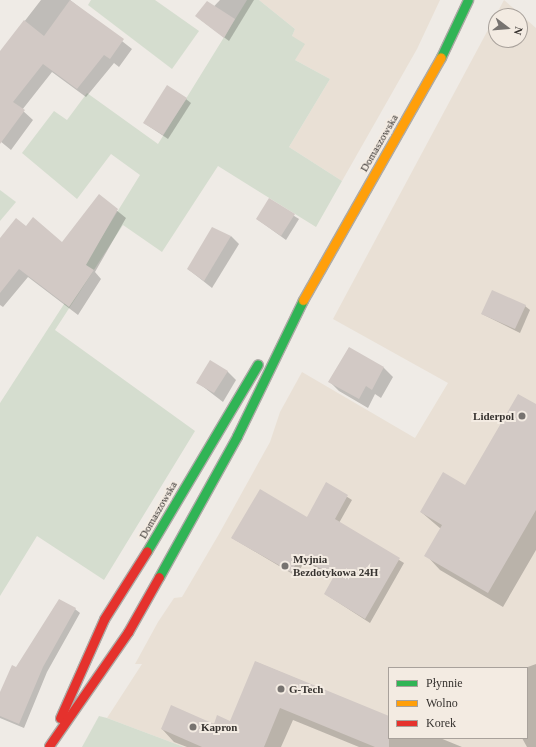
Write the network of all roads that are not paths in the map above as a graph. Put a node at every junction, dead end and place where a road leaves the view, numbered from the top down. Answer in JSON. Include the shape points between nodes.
{"nodes":[{"id":1,"x":468,"y":0,"type":"edge"},
{"id":2,"x":306,"y":295,"type":"junction"},
{"id":3,"x":271,"y":343,"type":"dead end"},
{"id":4,"x":263,"y":356,"type":"dead end"},
{"id":5,"x":49,"y":747,"type":"edge"}],
"edges":[{"from":1,"to":2,"type":"street","name":"Domaszowska","via":[[439,62]]},
{"from":2,"to":3,"type":"street","name":"Domaszowska"},
{"from":2,"to":5,"type":"street","name":"Domaszowska","via":[[237,436],[128,632]]},
{"from":4,"to":5,"type":"street","name":"Domaszowska","via":[[128,584],[104,619],[72,686]]}]}
